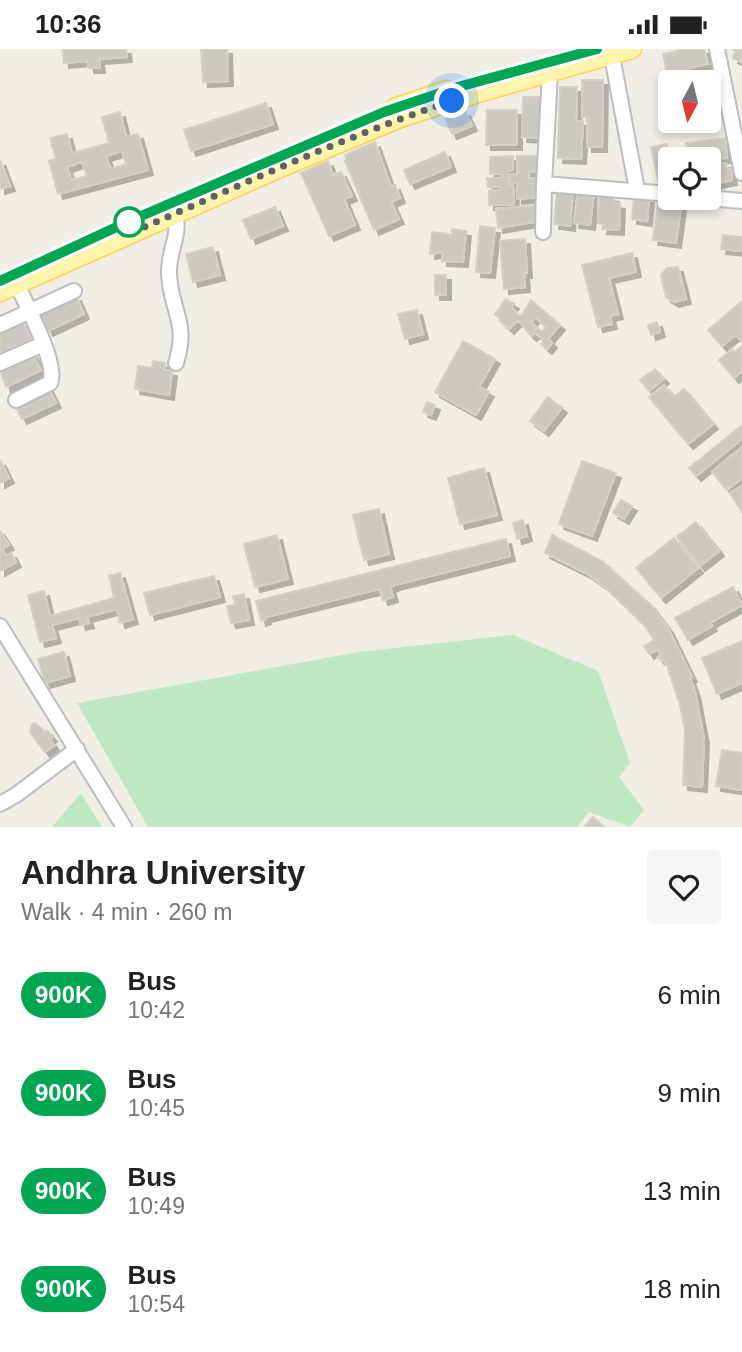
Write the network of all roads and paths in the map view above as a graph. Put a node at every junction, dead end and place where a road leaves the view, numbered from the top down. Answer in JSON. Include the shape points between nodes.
{"nodes":[{"id":1,"x":632,"y":49,"type":"edge"},
{"id":2,"x":718,"y":49,"type":"edge"},
{"id":3,"x":604,"y":52,"type":"edge"},
{"id":4,"x":550,"y":73,"type":"junction"},
{"id":5,"x":736,"y":99,"type":"edge"},
{"id":6,"x":742,"y":173,"type":"edge"},
{"id":7,"x":544,"y":184,"type":"junction"},
{"id":8,"x":636,"y":190,"type":"junction"},
{"id":9,"x":658,"y":193,"type":"edge"},
{"id":10,"x":721,"y":199,"type":"edge"},
{"id":11,"x":742,"y":201,"type":"edge"},
{"id":12,"x":175,"y":214,"type":"junction"},
{"id":13,"x":543,"y":232,"type":"dead end"},
{"id":14,"x":8,"y":282,"type":"edge"},
{"id":15,"x":74,"y":291,"type":"dead end"},
{"id":16,"x":0,"y":292,"type":"edge"},
{"id":17,"x":29,"y":312,"type":"junction"},
{"id":18,"x":0,"y":325,"type":"edge"},
{"id":19,"x":43,"y":344,"type":"junction"},
{"id":20,"x":0,"y":363,"type":"edge"},
{"id":21,"x":176,"y":363,"type":"dead end"},
{"id":22,"x":16,"y":400,"type":"dead end"},
{"id":23,"x":0,"y":626,"type":"edge"},
{"id":24,"x":77,"y":749,"type":"junction"},
{"id":25,"x":0,"y":804,"type":"edge"},
{"id":26,"x":124,"y":827,"type":"edge"}],
"edges":[{"from":1,"to":3,"type":"main road"},
{"from":2,"to":5,"type":"street"},
{"from":3,"to":4,"type":"main road"},
{"from":3,"to":8,"type":"street"},
{"from":3,"to":14,"type":"main road","via":[[458,87],[384,112],[134,219]]},
{"from":4,"to":7,"type":"street"},
{"from":4,"to":12,"type":"main road","via":[[400,118]]},
{"from":5,"to":6,"type":"street"},
{"from":7,"to":8,"type":"street"},
{"from":7,"to":13,"type":"street"},
{"from":8,"to":9,"type":"street"},
{"from":10,"to":11,"type":"street"},
{"from":12,"to":14,"type":"main road"},
{"from":12,"to":21,"type":"street","via":[[169,275],[181,330]]},
{"from":14,"to":16,"type":"main road"},
{"from":14,"to":17,"type":"street"},
{"from":15,"to":17,"type":"street"},
{"from":17,"to":18,"type":"street"},
{"from":17,"to":19,"type":"street"},
{"from":19,"to":20,"type":"street"},
{"from":19,"to":22,"type":"street","via":[[53,379]]},
{"from":23,"to":24,"type":"street"},
{"from":24,"to":25,"type":"street"},
{"from":24,"to":26,"type":"street"}]}
